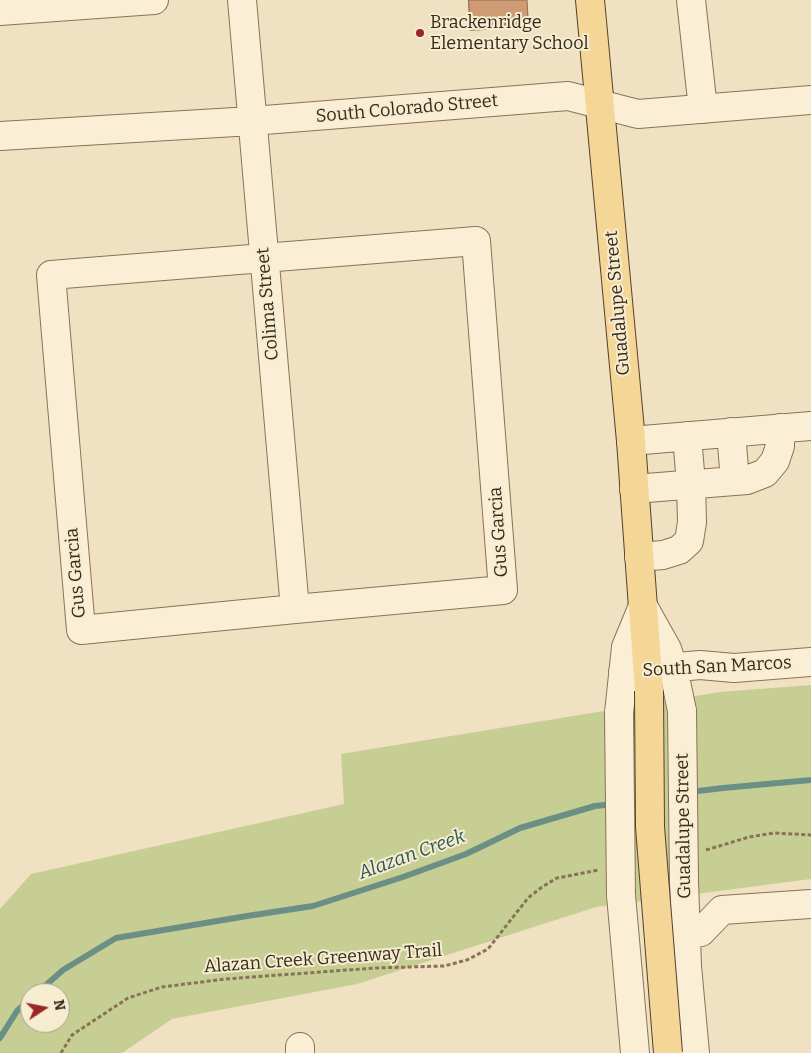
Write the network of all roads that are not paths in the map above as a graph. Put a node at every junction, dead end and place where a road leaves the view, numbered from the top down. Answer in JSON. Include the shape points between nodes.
{"nodes":[{"id":1,"x":154,"y":0,"type":"edge"},
{"id":2,"x":242,"y":0,"type":"edge"},
{"id":3,"x":590,"y":0,"type":"edge"},
{"id":4,"x":691,"y":0,"type":"edge"},
{"id":5,"x":0,"y":11,"type":"edge"},
{"id":6,"x":811,"y":100,"type":"edge"},
{"id":7,"x":600,"y":104,"type":"junction"},
{"id":8,"x":703,"y":108,"type":"junction"},
{"id":9,"x":252,"y":121,"type":"junction"},
{"id":10,"x":0,"y":136,"type":"edge"},
{"id":11,"x":265,"y":258,"type":"junction"},
{"id":12,"x":811,"y":426,"type":"edge"},
{"id":13,"x":780,"y":428,"type":"junction"},
{"id":14,"x":631,"y":441,"type":"junction"},
{"id":15,"x":710,"y":446,"type":"junction"},
{"id":16,"x":714,"y":483,"type":"junction"},
{"id":17,"x":646,"y":488,"type":"junction"},
{"id":18,"x":640,"y":557,"type":"junction"},
{"id":19,"x":295,"y":609,"type":"junction"},
{"id":20,"x":811,"y":662,"type":"edge"},
{"id":21,"x":648,"y":675,"type":"junction"},
{"id":22,"x":811,"y":904,"type":"edge"},
{"id":23,"x":686,"y":934,"type":"junction"},
{"id":24,"x":635,"y":1053,"type":"edge"},
{"id":25,"x":668,"y":1053,"type":"edge"},
{"id":26,"x":695,"y":1053,"type":"edge"}],
"edges":[{"from":1,"to":5,"type":"street"},
{"from":2,"to":9,"type":"street","name":"Colima Street"},
{"from":3,"to":7,"type":"main road","name":"Guadalupe Street"},
{"from":4,"to":8,"type":"street"},
{"from":6,"to":8,"type":"street","name":"South Colorado Street"},
{"from":7,"to":8,"type":"street","name":"South Colorado Street","via":[[638,114]]},
{"from":7,"to":9,"type":"street","name":"South Colorado Street","via":[[568,96]]},
{"from":7,"to":14,"type":"main road","name":"Guadalupe Street"},
{"from":9,"to":10,"type":"street","name":"South Colorado Street"},
{"from":9,"to":11,"type":"street","name":"Colima Street"},
{"from":11,"to":19,"type":"street","name":"Colima Street"},
{"from":11,"to":19,"type":"street","name":"Gus Garcia","via":[[476,241],[503,590]]},
{"from":11,"to":19,"type":"street","name":"Gus Garcia","via":[[51,276],[81,630]]},
{"from":12,"to":13,"type":"street"},
{"from":13,"to":15,"type":"street"},
{"from":13,"to":16,"type":"street","via":[[780,446],[775,462],[765,473],[747,480]]},
{"from":14,"to":15,"type":"street"},
{"from":14,"to":17,"type":"main road","name":"Guadalupe Street"},
{"from":15,"to":16,"type":"street"},
{"from":15,"to":16,"type":"street"},
{"from":15,"to":17,"type":"street","via":[[677,457]]},
{"from":16,"to":17,"type":"street"},
{"from":16,"to":18,"type":"street","via":[[692,522],[689,541],[679,550]]},
{"from":17,"to":18,"type":"main road","name":"Guadalupe Street"},
{"from":18,"to":21,"type":"main road","name":"Guadalupe Street"},
{"from":20,"to":21,"type":"street","name":"South San Marcos","via":[[734,668],[700,665]]},
{"from":21,"to":23,"type":"street","name":"Guadalupe Street","bridge":true,"via":[[682,711]]},
{"from":21,"to":24,"type":"street","name":"Guadalupe Street","bridge":true,"via":[[619,713],[621,895]]},
{"from":21,"to":25,"type":"main road","name":"Guadalupe Street","bridge":true,"via":[[650,828]]},
{"from":22,"to":23,"type":"street","via":[[722,910],[701,932]]},
{"from":23,"to":26,"type":"street","name":"Guadalupe Street"}]}
